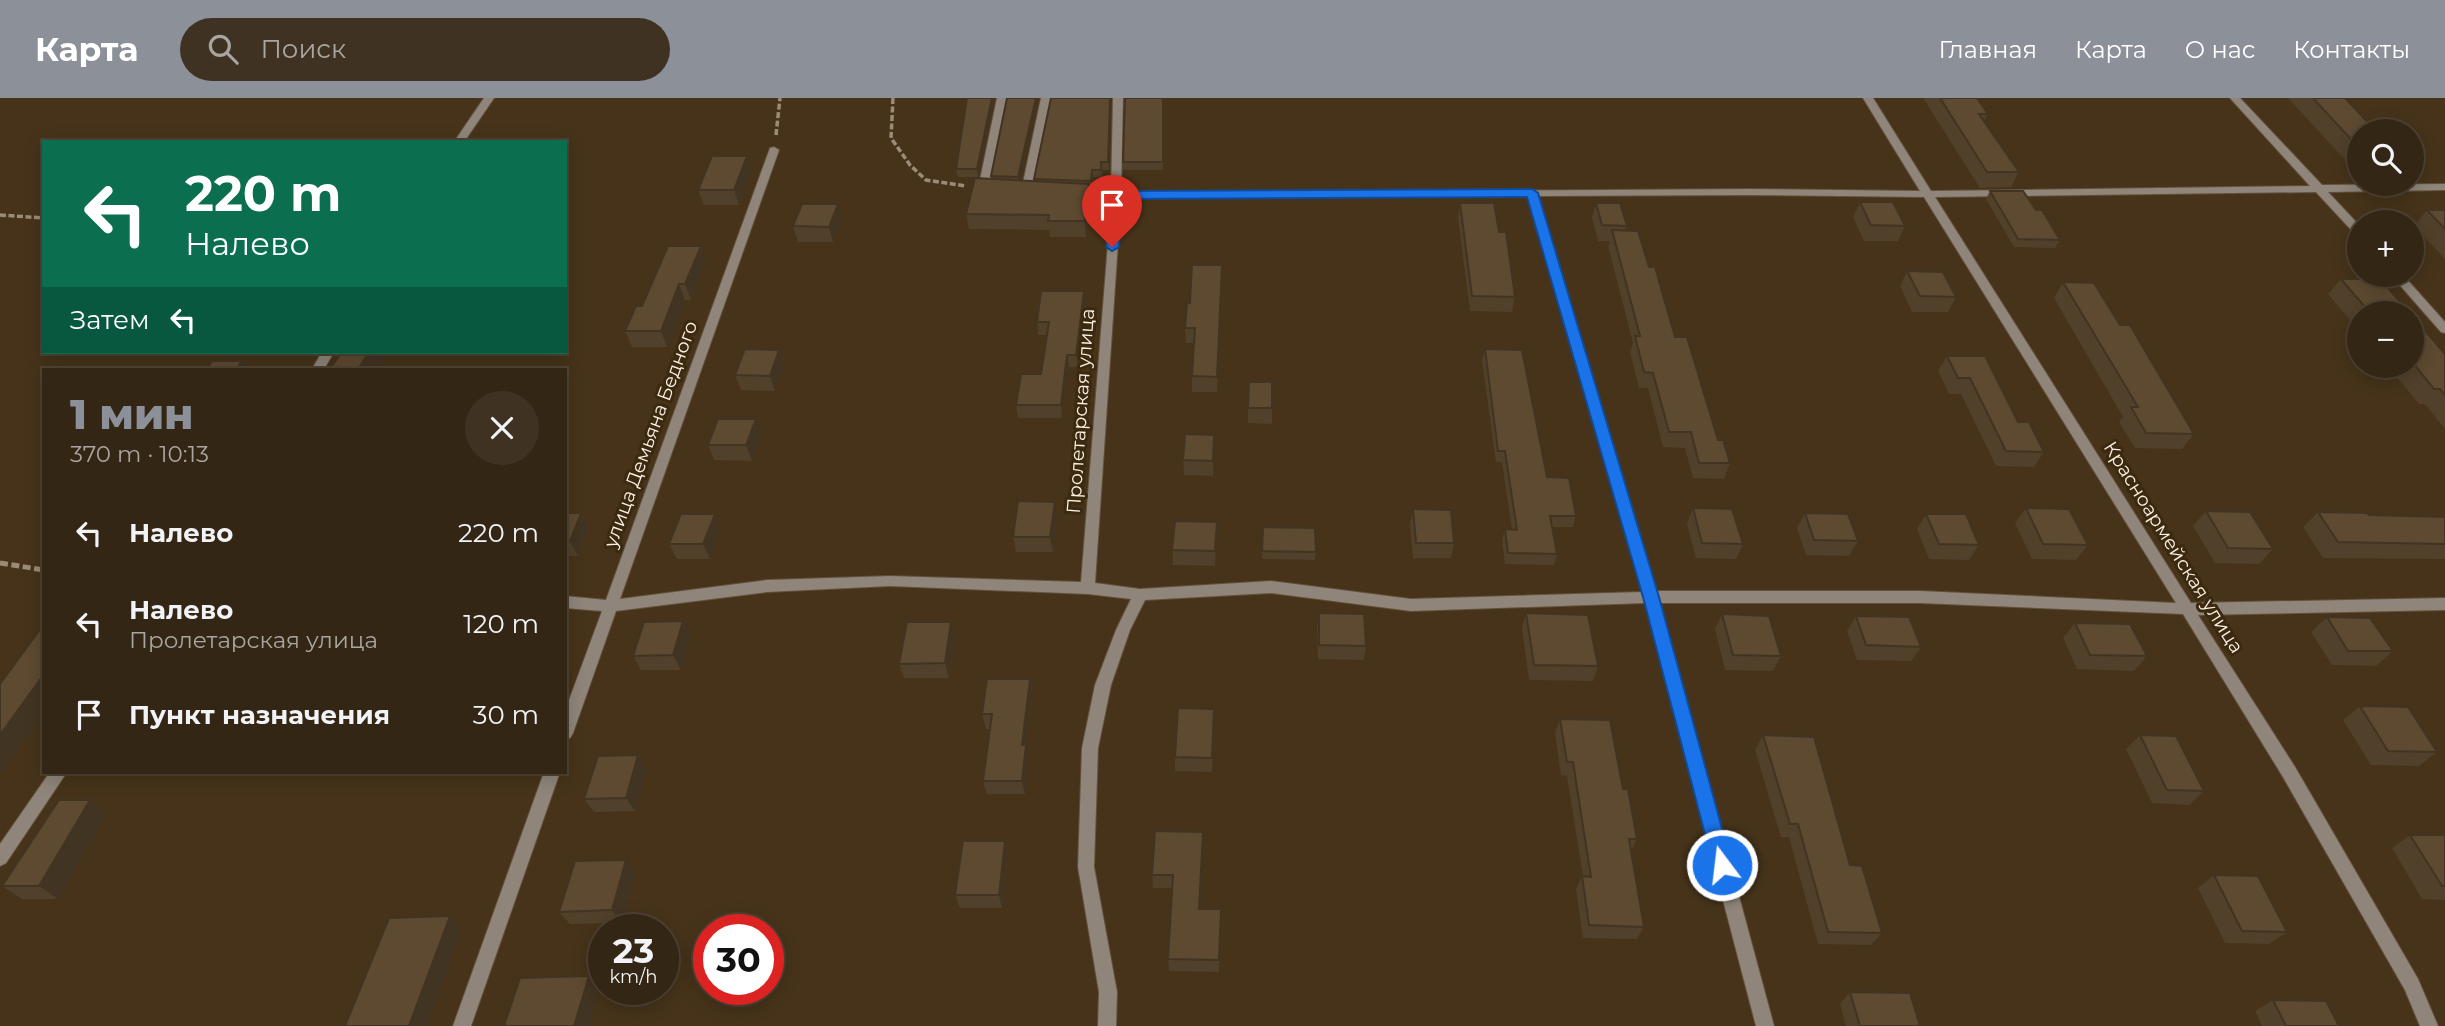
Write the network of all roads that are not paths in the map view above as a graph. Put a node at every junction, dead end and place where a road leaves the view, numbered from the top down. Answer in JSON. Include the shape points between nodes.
{"nodes":[{"id":1,"x":489,"y":98,"type":"edge"},
{"id":2,"x":1002,"y":98,"type":"edge"},
{"id":3,"x":1046,"y":98,"type":"edge"},
{"id":4,"x":1118,"y":98,"type":"edge"},
{"id":5,"x":1868,"y":98,"type":"edge"},
{"id":6,"x":2235,"y":98,"type":"edge"},
{"id":7,"x":460,"y":140,"type":"edge"},
{"id":8,"x":774,"y":150,"type":"road end"},
{"id":9,"x":2319,"y":187,"type":"junction"},
{"id":10,"x":2445,"y":187,"type":"edge"},
{"id":11,"x":1015,"y":191,"type":"junction"},
{"id":12,"x":1039,"y":192,"type":"edge"},
{"id":13,"x":1065,"y":193,"type":"edge"},
{"id":14,"x":1532,"y":193,"type":"junction"},
{"id":15,"x":1927,"y":194,"type":"junction"},
{"id":16,"x":1116,"y":195,"type":"junction"},
{"id":17,"x":2347,"y":218,"type":"edge"},
{"id":18,"x":2408,"y":287,"type":"edge"},
{"id":19,"x":2445,"y":329,"type":"edge"},
{"id":20,"x":1088,"y":588,"type":"junction"},
{"id":21,"x":1140,"y":595,"type":"junction"},
{"id":22,"x":1651,"y":597,"type":"junction"},
{"id":23,"x":567,"y":602,"type":"edge"},
{"id":24,"x":2445,"y":604,"type":"edge"},
{"id":25,"x":610,"y":606,"type":"junction"},
{"id":26,"x":2189,"y":609,"type":"junction"},
{"id":27,"x":567,"y":727,"type":"edge"},
{"id":28,"x":58,"y":774,"type":"edge"},
{"id":29,"x":551,"y":774,"type":"edge"},
{"id":30,"x":0,"y":858,"type":"edge"},
{"id":31,"x":462,"y":1026,"type":"edge"},
{"id":32,"x":1107,"y":1026,"type":"edge"},
{"id":33,"x":1765,"y":1026,"type":"edge"},
{"id":34,"x":2429,"y":1026,"type":"edge"}],
"edges":[{"from":1,"to":7,"type":"street"},
{"from":2,"to":11,"type":"street","via":[[983,189]]},
{"from":3,"to":11,"type":"street"},
{"from":4,"to":16,"type":"street","name":"Пролетарская улица"},
{"from":5,"to":15,"type":"street","name":"Красноармейская улица"},
{"from":6,"to":9,"type":"street"},
{"from":8,"to":25,"type":"street","name":"улица Демьяна Бедного"},
{"from":9,"to":10,"type":"street"},
{"from":9,"to":15,"type":"street"},
{"from":9,"to":17,"type":"street"},
{"from":11,"to":12,"type":"street"},
{"from":13,"to":16,"type":"street"},
{"from":14,"to":15,"type":"street"},
{"from":14,"to":16,"type":"street"},
{"from":14,"to":22,"type":"street"},
{"from":15,"to":26,"type":"street","name":"Красноармейская улица"},
{"from":16,"to":20,"type":"street","name":"Пролетарская улица"},
{"from":18,"to":19,"type":"street"},
{"from":20,"to":21,"type":"street"},
{"from":20,"to":25,"type":"street","via":[[828,582]]},
{"from":21,"to":22,"type":"street","via":[[1271,587],[1411,605]]},
{"from":21,"to":32,"type":"street","via":[[1103,685],[1090,748],[1086,866],[1108,992]]},
{"from":22,"to":26,"type":"street","via":[[1920,597]]},
{"from":22,"to":33,"type":"street"},
{"from":23,"to":25,"type":"street"},
{"from":24,"to":26,"type":"street"},
{"from":25,"to":27,"type":"street","name":"улица Демьяна Бедного"},
{"from":26,"to":34,"type":"street","name":"Красноармейская улица","via":[[2412,985]]},
{"from":28,"to":30,"type":"street"},
{"from":29,"to":31,"type":"street"}]}
